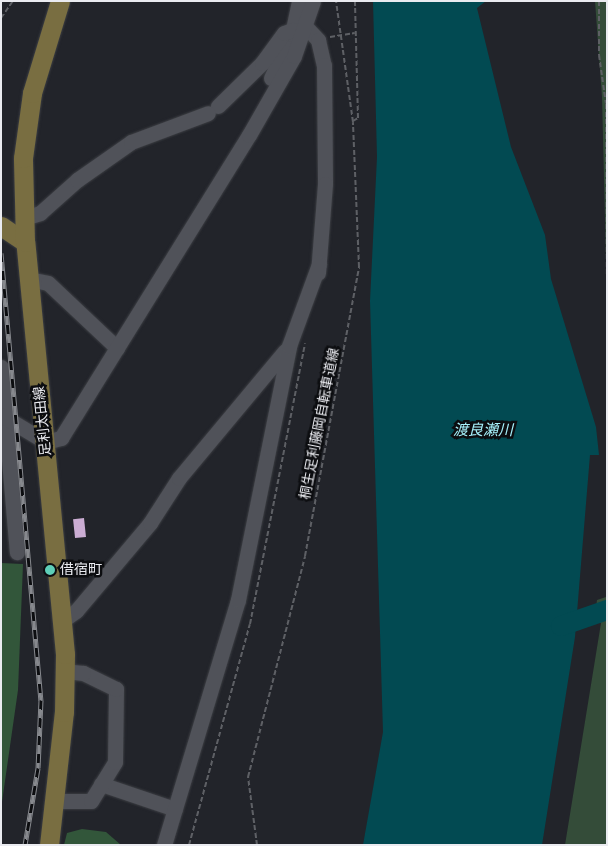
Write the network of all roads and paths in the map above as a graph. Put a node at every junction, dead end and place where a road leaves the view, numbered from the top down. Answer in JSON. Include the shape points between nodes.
{"nodes":[{"id":1,"x":13,"y":1,"type":"edge"},
{"id":2,"x":60,"y":1,"type":"edge"},
{"id":3,"x":299,"y":1,"type":"edge"},
{"id":4,"x":313,"y":1,"type":"edge"},
{"id":5,"x":336,"y":1,"type":"edge"},
{"id":6,"x":355,"y":1,"type":"edge"},
{"id":7,"x":599,"y":1,"type":"edge"},
{"id":8,"x":1,"y":18,"type":"edge"},
{"id":9,"x":299,"y":28,"type":"junction"},
{"id":10,"x":356,"y":33,"type":"junction"},
{"id":11,"x":341,"y":36,"type":"junction"},
{"id":12,"x":318,"y":40,"type":"junction"},
{"id":13,"x":353,"y":122,"type":"junction"},
{"id":14,"x":24,"y":218,"type":"junction"},
{"id":15,"x":1,"y":226,"type":"edge"},
{"id":16,"x":25,"y":242,"type":"junction"},
{"id":17,"x":319,"y":264,"type":"junction"},
{"id":18,"x":607,"y":277,"type":"edge"},
{"id":19,"x":29,"y":279,"type":"junction"},
{"id":20,"x":316,"y":286,"type":"dead end"},
{"id":21,"x":289,"y":346,"type":"junction"},
{"id":22,"x":117,"y":348,"type":"junction"},
{"id":23,"x":1,"y":367,"type":"edge"},
{"id":24,"x":4,"y":416,"type":"edge"},
{"id":25,"x":46,"y":442,"type":"junction"},
{"id":26,"x":8,"y":520,"type":"edge"},
{"id":27,"x":17,"y":552,"type":"dead end"},
{"id":28,"x":63,"y":620,"type":"junction"},
{"id":29,"x":65,"y":671,"type":"junction"},
{"id":30,"x":101,"y":784,"type":"junction"},
{"id":31,"x":55,"y":801,"type":"junction"},
{"id":32,"x":175,"y":809,"type":"junction"},
{"id":33,"x":49,"y":845,"type":"edge"},
{"id":34,"x":164,"y":845,"type":"edge"},
{"id":35,"x":257,"y":845,"type":"edge"}],
"edges":[{"from":1,"to":8,"type":"path"},
{"from":2,"to":14,"type":"main road","name":"足利太田線","via":[[28,114]]},
{"from":3,"to":9,"type":"street"},
{"from":4,"to":9,"type":"street"},
{"from":5,"to":11,"type":"path","name":"桐生足利藤岡自転車道線"},
{"from":6,"to":10,"type":"path"},
{"from":7,"to":18,"type":"path","via":[[599,56],[606,104]]},
{"from":9,"to":12,"type":"street"},
{"from":9,"to":14,"type":"street","via":[[284,32],[262,64],[213,110],[131,142],[77,180],[40,213]]},
{"from":9,"to":22,"type":"street","via":[[249,136]]},
{"from":10,"to":11,"type":"path"},
{"from":10,"to":13,"type":"path","via":[[358,118]]},
{"from":11,"to":12,"type":"path"},
{"from":11,"to":13,"type":"path","name":"桐生足利藤岡自転車道線"},
{"from":12,"to":17,"type":"street","via":[[324,65],[326,125]]},
{"from":13,"to":35,"type":"path","name":"桐生足利藤岡自転車道線","via":[[359,267],[305,556],[248,777]]},
{"from":14,"to":16,"type":"main road","name":"足利太田線"},
{"from":15,"to":16,"type":"main road"},
{"from":16,"to":19,"type":"main road","name":"足利太田線"},
{"from":17,"to":20,"type":"street"},
{"from":17,"to":21,"type":"street"},
{"from":19,"to":22,"type":"street","via":[[48,284]]},
{"from":19,"to":25,"type":"main road","name":"足利太田線"},
{"from":21,"to":28,"type":"street","via":[[179,478],[150,523],[76,611]]},
{"from":21,"to":32,"type":"street","via":[[238,600],[201,733]]},
{"from":22,"to":25,"type":"street","via":[[61,438]]},
{"from":23,"to":24,"type":"street"},
{"from":24,"to":25,"type":"street"},
{"from":24,"to":26,"type":"street"},
{"from":25,"to":28,"type":"main road","name":"足利太田線"},
{"from":26,"to":27,"type":"street"},
{"from":28,"to":29,"type":"main road","name":"足利太田線"},
{"from":29,"to":30,"type":"street","via":[[83,673],[116,689],[115,762]]},
{"from":29,"to":31,"type":"main road","name":"足利太田線"},
{"from":30,"to":31,"type":"street","via":[[87,803]]},
{"from":30,"to":32,"type":"street"},
{"from":31,"to":33,"type":"main road","name":"足利太田線"},
{"from":32,"to":34,"type":"street"}]}
